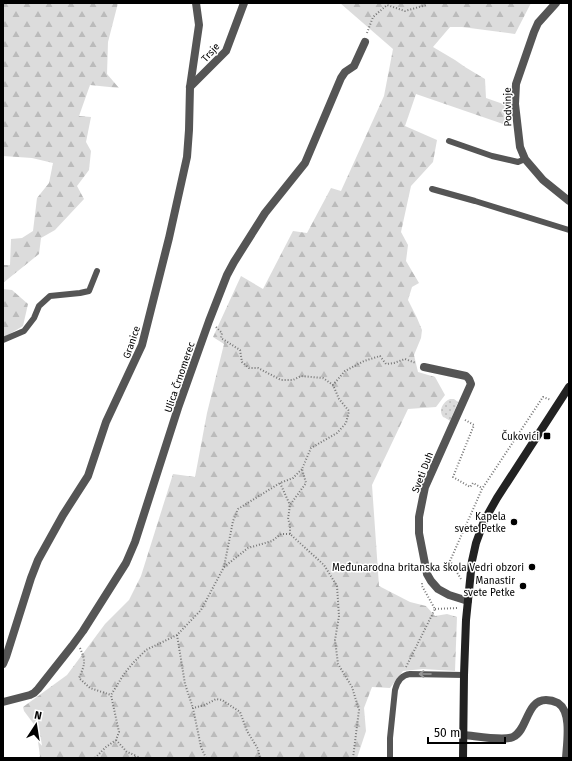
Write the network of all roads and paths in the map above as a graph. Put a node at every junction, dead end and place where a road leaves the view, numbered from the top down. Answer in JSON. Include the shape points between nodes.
{"nodes":[{"id":1,"x":196,"y":3,"type":"edge"},
{"id":2,"x":244,"y":3,"type":"edge"},
{"id":3,"x":427,"y":3,"type":"edge"},
{"id":4,"x":556,"y":3,"type":"edge"},
{"id":5,"x":364,"y":42,"type":"joint"},
{"id":6,"x":190,"y":87,"type":"junction"},
{"id":7,"x":449,"y":141,"type":"dead end"},
{"id":8,"x":525,"y":159,"type":"junction"},
{"id":9,"x":432,"y":189,"type":"dead end"},
{"id":10,"x":569,"y":201,"type":"edge"},
{"id":11,"x":569,"y":230,"type":"edge"},
{"id":12,"x":97,"y":271,"type":"dead end"},
{"id":13,"x":209,"y":320,"type":"junction"},
{"id":14,"x":3,"y":340,"type":"edge"},
{"id":15,"x":424,"y":367,"type":"joint"},
{"id":16,"x":333,"y":385,"type":"junction"},
{"id":17,"x":569,"y":387,"type":"edge"},
{"id":18,"x":552,"y":400,"type":"dead end"},
{"id":19,"x":456,"y":416,"type":"junction"},
{"id":20,"x":302,"y":469,"type":"junction"},
{"id":21,"x":280,"y":483,"type":"junction"},
{"id":22,"x":482,"y":489,"type":"junction"},
{"id":23,"x":290,"y":505,"type":"junction"},
{"id":24,"x":290,"y":534,"type":"junction"},
{"id":25,"x":224,"y":567,"type":"junction"},
{"id":26,"x":424,"y":579,"type":"dead end"},
{"id":27,"x":463,"y":584,"type":"dead end"},
{"id":28,"x":468,"y":601,"type":"junction"},
{"id":29,"x":458,"y":606,"type":"dead end"},
{"id":30,"x":435,"y":609,"type":"junction"},
{"id":31,"x":176,"y":635,"type":"junction"},
{"id":32,"x":80,"y":648,"type":"dead end"},
{"id":33,"x":3,"y":664,"type":"edge"},
{"id":34,"x":464,"y":674,"type":"junction"},
{"id":35,"x":402,"y":677,"type":"junction"},
{"id":36,"x":111,"y":695,"type":"junction"},
{"id":37,"x":3,"y":702,"type":"edge"},
{"id":38,"x":193,"y":708,"type":"junction"},
{"id":39,"x":464,"y":735,"type":"junction"},
{"id":40,"x":116,"y":740,"type":"junction"},
{"id":41,"x":138,"y":757,"type":"edge"},
{"id":42,"x":95,"y":758,"type":"edge"},
{"id":43,"x":132,"y":758,"type":"edge"},
{"id":44,"x":206,"y":758,"type":"edge"},
{"id":45,"x":260,"y":758,"type":"edge"},
{"id":46,"x":353,"y":758,"type":"edge"},
{"id":47,"x":390,"y":758,"type":"edge"},
{"id":48,"x":463,"y":758,"type":"edge"},
{"id":49,"x":566,"y":758,"type":"edge"}],
"edges":[{"from":1,"to":6,"type":"street","name":"Granice","via":[[199,25]]},
{"from":2,"to":6,"type":"street","name":"Trsje","via":[[226,51]]},
{"from":3,"to":5,"type":"path","via":[[405,11],[386,5],[373,18]]},
{"from":4,"to":8,"type":"street","name":"Podvinje","via":[[542,18],[534,32],[516,84],[517,127]]},
{"from":5,"to":13,"type":"street","name":"Ulica Črnomerec","via":[[354,66],[341,78],[305,163],[265,213],[234,262]]},
{"from":6,"to":33,"type":"street","name":"Granice","via":[[187,157],[142,345],[106,422],[88,476],[38,560]]},
{"from":7,"to":8,"type":"lane","via":[[492,156],[518,162]]},
{"from":8,"to":10,"type":"street","name":"Podvinje","via":[[543,180]]},
{"from":9,"to":11,"type":"lane"},
{"from":12,"to":14,"type":"lane","via":[[89,291],[50,296],[39,306],[24,331]]},
{"from":13,"to":16,"type":"path","via":[[222,333],[221,338],[240,350],[242,362],[249,368],[258,368],[281,380],[293,380],[301,376],[323,378]]},
{"from":13,"to":37,"type":"street","name":"Ulica Črnomerec","via":[[126,563],[79,636],[38,689],[30,695]]},
{"from":15,"to":16,"type":"path","via":[[404,359],[386,364],[380,356],[345,371]]},
{"from":15,"to":19,"type":"street","name":"Sveti Duh","via":[[466,376],[469,380],[471,384]]},
{"from":16,"to":20,"type":"path","via":[[339,399],[350,411],[346,423],[337,434],[311,448]]},
{"from":17,"to":28,"type":"main road","via":[[484,521],[473,554]]},
{"from":18,"to":22,"type":"path","via":[[543,397]]},
{"from":19,"to":22,"type":"path","via":[[474,425],[453,477],[470,487],[472,483]]},
{"from":19,"to":28,"type":"street","name":"Sveti Duh","via":[[425,487],[419,517],[419,533],[427,574],[431,581],[438,589],[449,595]]},
{"from":20,"to":21,"type":"path","via":[[293,478]]},
{"from":20,"to":23,"type":"path","via":[[306,483]]},
{"from":21,"to":23,"type":"path"},
{"from":21,"to":25,"type":"path","via":[[238,509],[233,521]]},
{"from":22,"to":27,"type":"path","via":[[450,560]]},
{"from":23,"to":24,"type":"path"},
{"from":24,"to":25,"type":"path","via":[[281,534],[272,541],[248,548]]},
{"from":24,"to":46,"type":"path","via":[[324,565],[337,586],[339,616],[335,640],[338,664],[352,686],[359,710]]},
{"from":25,"to":31,"type":"path","via":[[201,610]]},
{"from":26,"to":30,"type":"path","via":[[422,586]]},
{"from":28,"to":34,"type":"main road"},
{"from":29,"to":30,"type":"path"},
{"from":30,"to":35,"type":"path"},
{"from":31,"to":36,"type":"path","via":[[146,650],[124,674]]},
{"from":31,"to":38,"type":"path","via":[[185,684]]},
{"from":32,"to":36,"type":"path","via":[[84,667],[78,678],[90,688]]},
{"from":34,"to":35,"type":"lane","one_way":true,"via":[[406,674]]},
{"from":34,"to":39,"type":"main road"},
{"from":35,"to":47,"type":"lane","via":[[395,690]]},
{"from":36,"to":40,"type":"path","via":[[119,732]]},
{"from":38,"to":44,"type":"path","via":[[201,747]]},
{"from":38,"to":45,"type":"path","via":[[216,699],[240,712]]},
{"from":39,"to":48,"type":"main road"},
{"from":39,"to":49,"type":"street","via":[[510,738],[521,729],[534,705],[543,700],[554,701],[564,708],[568,720]]},
{"from":40,"to":41,"type":"path","via":[[127,752]]},
{"from":40,"to":42,"type":"path"},
{"from":41,"to":43,"type":"path"}]}
